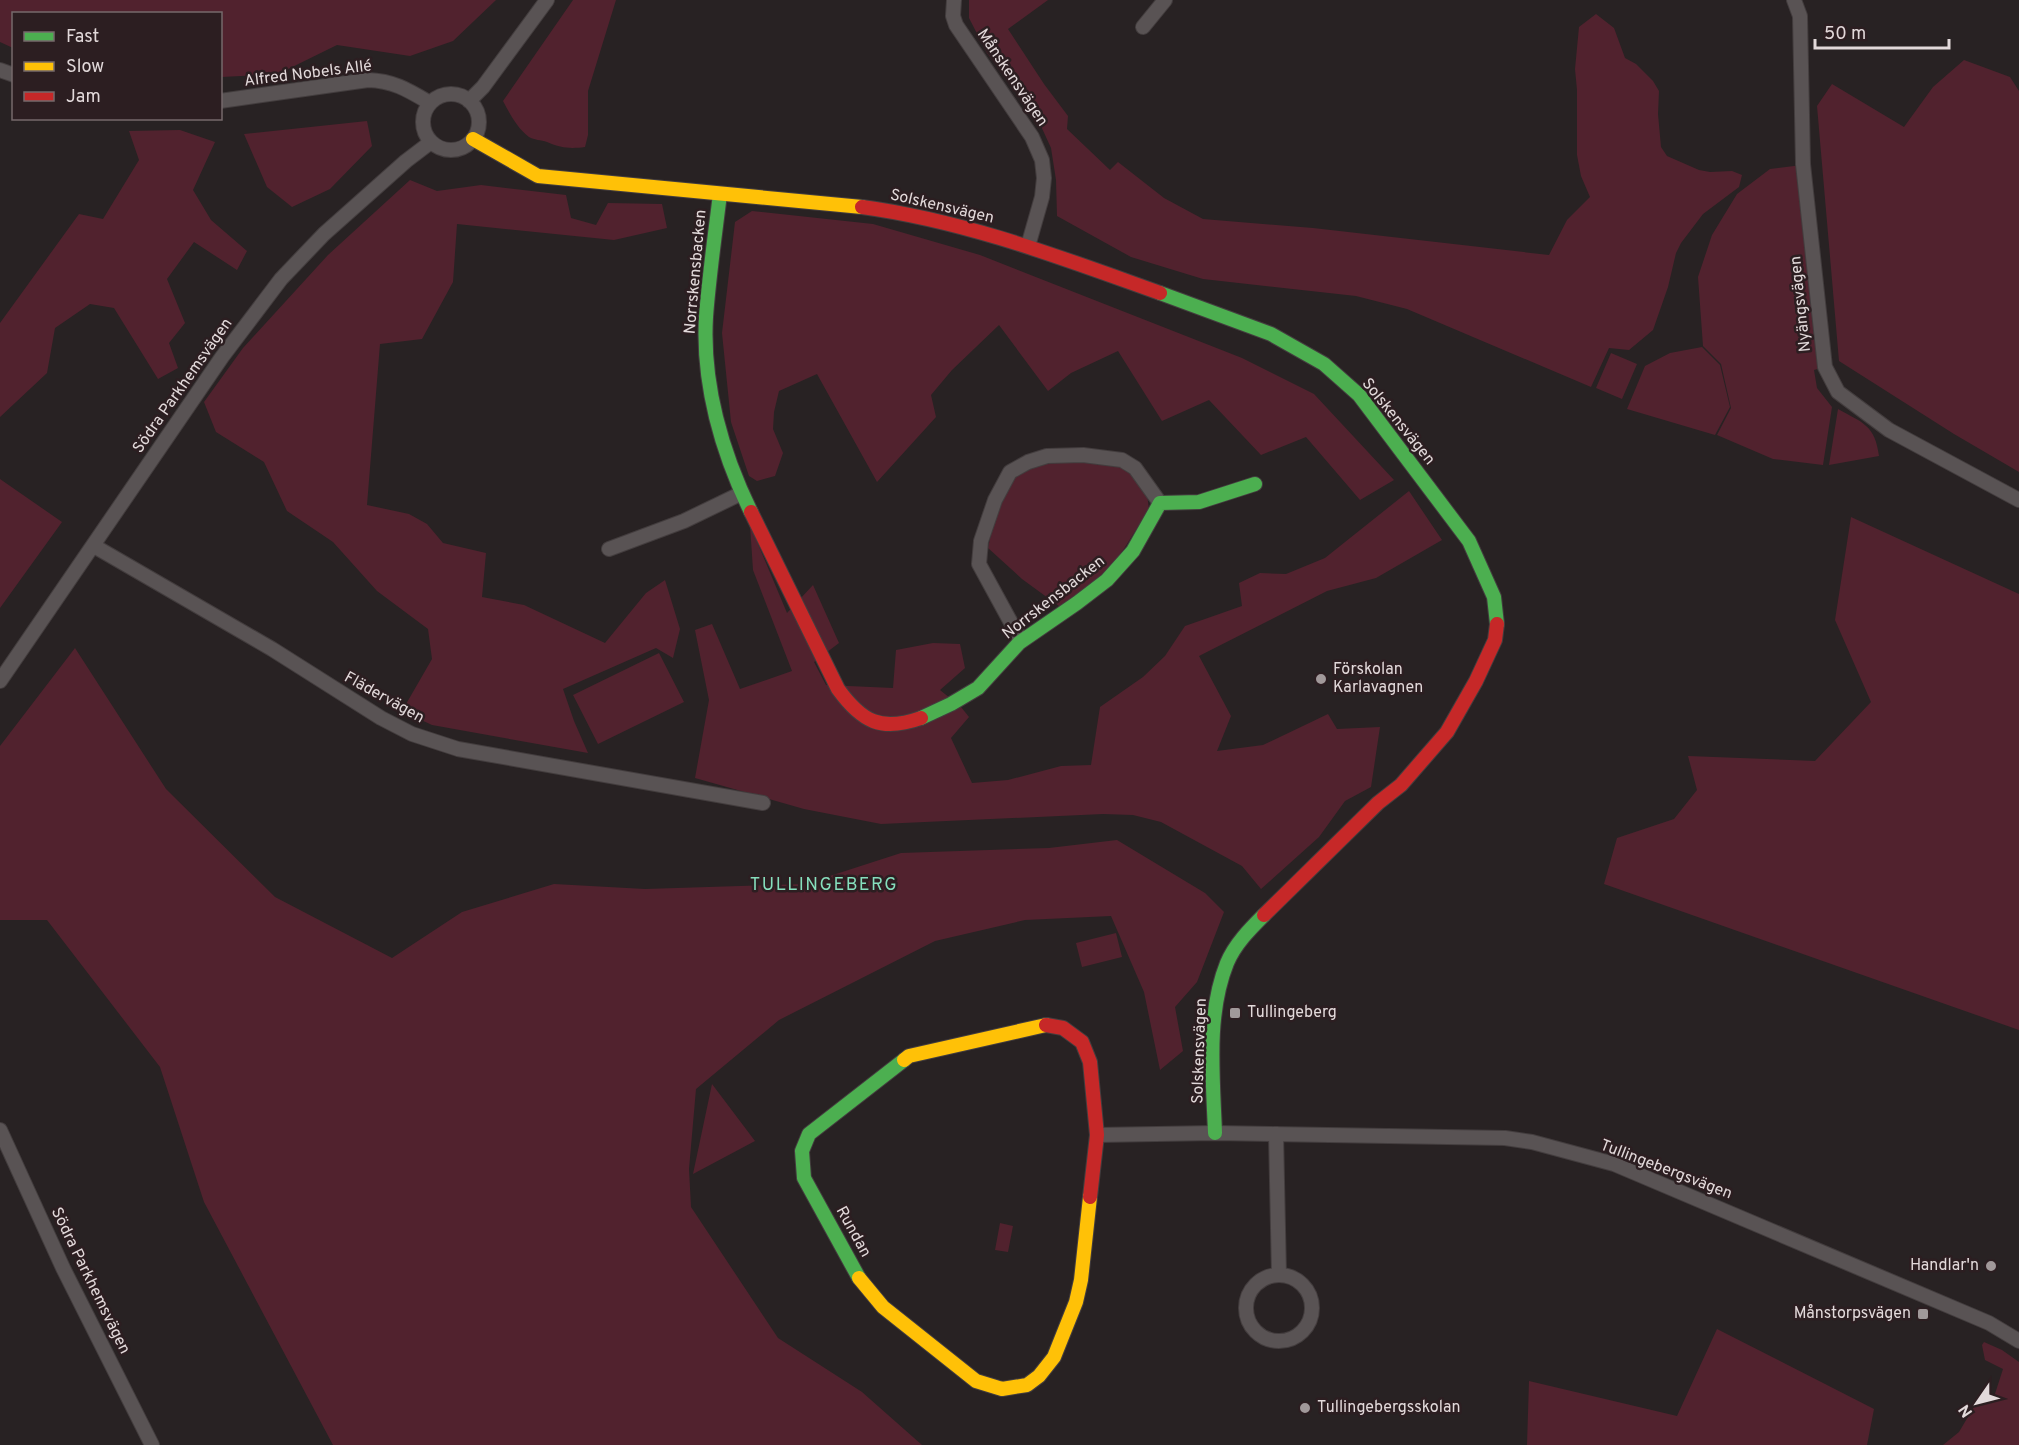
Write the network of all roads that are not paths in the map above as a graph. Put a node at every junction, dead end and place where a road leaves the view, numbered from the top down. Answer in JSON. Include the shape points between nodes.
{"nodes":[{"id":1,"x":547,"y":0,"type":"edge"},
{"id":2,"x":954,"y":0,"type":"edge"},
{"id":3,"x":1165,"y":0,"type":"edge"},
{"id":4,"x":1794,"y":0,"type":"edge"},
{"id":5,"x":1143,"y":27,"type":"dead end"},
{"id":6,"x":222,"y":100,"type":"edge"},
{"id":7,"x":469,"y":101,"type":"junction"},
{"id":8,"x":430,"y":103,"type":"junction"},
{"id":9,"x":473,"y":139,"type":"junction"},
{"id":10,"x":430,"y":142,"type":"junction"},
{"id":11,"x":720,"y":194,"type":"junction"},
{"id":12,"x":1028,"y":246,"type":"junction"},
{"id":13,"x":1256,"y":484,"type":"dead end"},
{"id":14,"x":742,"y":493,"type":"junction"},
{"id":15,"x":2019,"y":500,"type":"edge"},
{"id":16,"x":1160,"y":503,"type":"junction"},
{"id":17,"x":94,"y":546,"type":"junction"},
{"id":18,"x":609,"y":549,"type":"dead end"},
{"id":19,"x":1021,"y":641,"type":"junction"},
{"id":20,"x":0,"y":681,"type":"edge"},
{"id":21,"x":763,"y":803,"type":"dead end"},
{"id":22,"x":0,"y":1130,"type":"edge"},
{"id":23,"x":1215,"y":1133,"type":"junction"},
{"id":24,"x":1276,"y":1134,"type":"junction"},
{"id":25,"x":1097,"y":1135,"type":"junction"},
{"id":26,"x":1279,"y":1275,"type":"junction"},
{"id":27,"x":2019,"y":1341,"type":"edge"},
{"id":28,"x":152,"y":1445,"type":"edge"}],
"edges":[{"from":1,"to":7,"type":"street"},
{"from":2,"to":12,"type":"street","name":"Månskensvägen","via":[[957,25],[1032,137],[1042,160],[1042,197]]},
{"from":3,"to":5,"type":"street"},
{"from":4,"to":15,"type":"street","name":"Nyängsvägen","via":[[1800,16],[1803,164],[1825,367],[1838,392],[1889,430]]},
{"from":6,"to":8,"type":"street","name":"Alfred Nobels Allé","via":[[368,80],[386,81]]},
{"from":7,"to":8,"type":"street","via":[[451,94]]},
{"from":7,"to":9,"type":"street","via":[[479,121]]},
{"from":8,"to":10,"type":"street","via":[[422,121]]},
{"from":9,"to":10,"type":"street","via":[[453,151]]},
{"from":9,"to":11,"type":"street","name":"Solskensvägen","via":[[538,176]]},
{"from":10,"to":17,"type":"street","name":"Södra Parkhemsvägen","via":[[324,234],[280,279],[222,357]]},
{"from":11,"to":12,"type":"street","name":"Solskensvägen","via":[[897,212]]},
{"from":11,"to":14,"type":"street","name":"Norrskensbacken","via":[[705,319],[708,373],[720,434]]},
{"from":12,"to":23,"type":"street","name":"Solskensvägen","via":[[1272,334],[1324,364],[1359,395],[1469,541],[1494,597],[1498,621],[1495,640],[1447,732],[1401,785],[1281,896],[1242,938],[1228,961],[1215,1020]]},
{"from":13,"to":16,"type":"street","via":[[1199,501]]},
{"from":14,"to":18,"type":"street","via":[[684,522]]},
{"from":14,"to":19,"type":"street","name":"Norrskensbacken","via":[[838,689],[864,718],[887,726],[919,720],[975,691]]},
{"from":16,"to":19,"type":"street","name":"Norrskensbacken","via":[[1148,528],[1114,574]]},
{"from":16,"to":19,"type":"street","via":[[1135,468],[1122,460],[1047,456],[1010,472],[981,541],[979,564]]},
{"from":17,"to":20,"type":"street","name":"Södra Parkhemsvägen"},
{"from":17,"to":21,"type":"street","name":"Flädervägen","via":[[412,734],[458,749]]},
{"from":22,"to":28,"type":"street","name":"Södra Parkhemsvägen","via":[[63,1268]]},
{"from":23,"to":24,"type":"street","name":"Tullingebergsvägen"},
{"from":23,"to":25,"type":"street","name":"Tullingebergsvägen"},
{"from":24,"to":26,"type":"street"},
{"from":24,"to":27,"type":"street","name":"Tullingebergsvägen","via":[[1505,1138],[1614,1164],[1989,1323]]},
{"from":25,"to":25,"type":"street","name":"Rundan","via":[[1090,1062],[1082,1042],[1063,1028],[1046,1025],[909,1056],[809,1134],[802,1151],[804,1178],[862,1283],[883,1307],[976,1381],[1002,1389],[1026,1385],[1039,1376],[1054,1357],[1076,1302],[1082,1280]]},
{"from":26,"to":26,"type":"street","via":[[1258,1282],[1246,1300],[1252,1329],[1275,1342],[1303,1332],[1312,1314],[1305,1287],[1298,1280]]}]}
